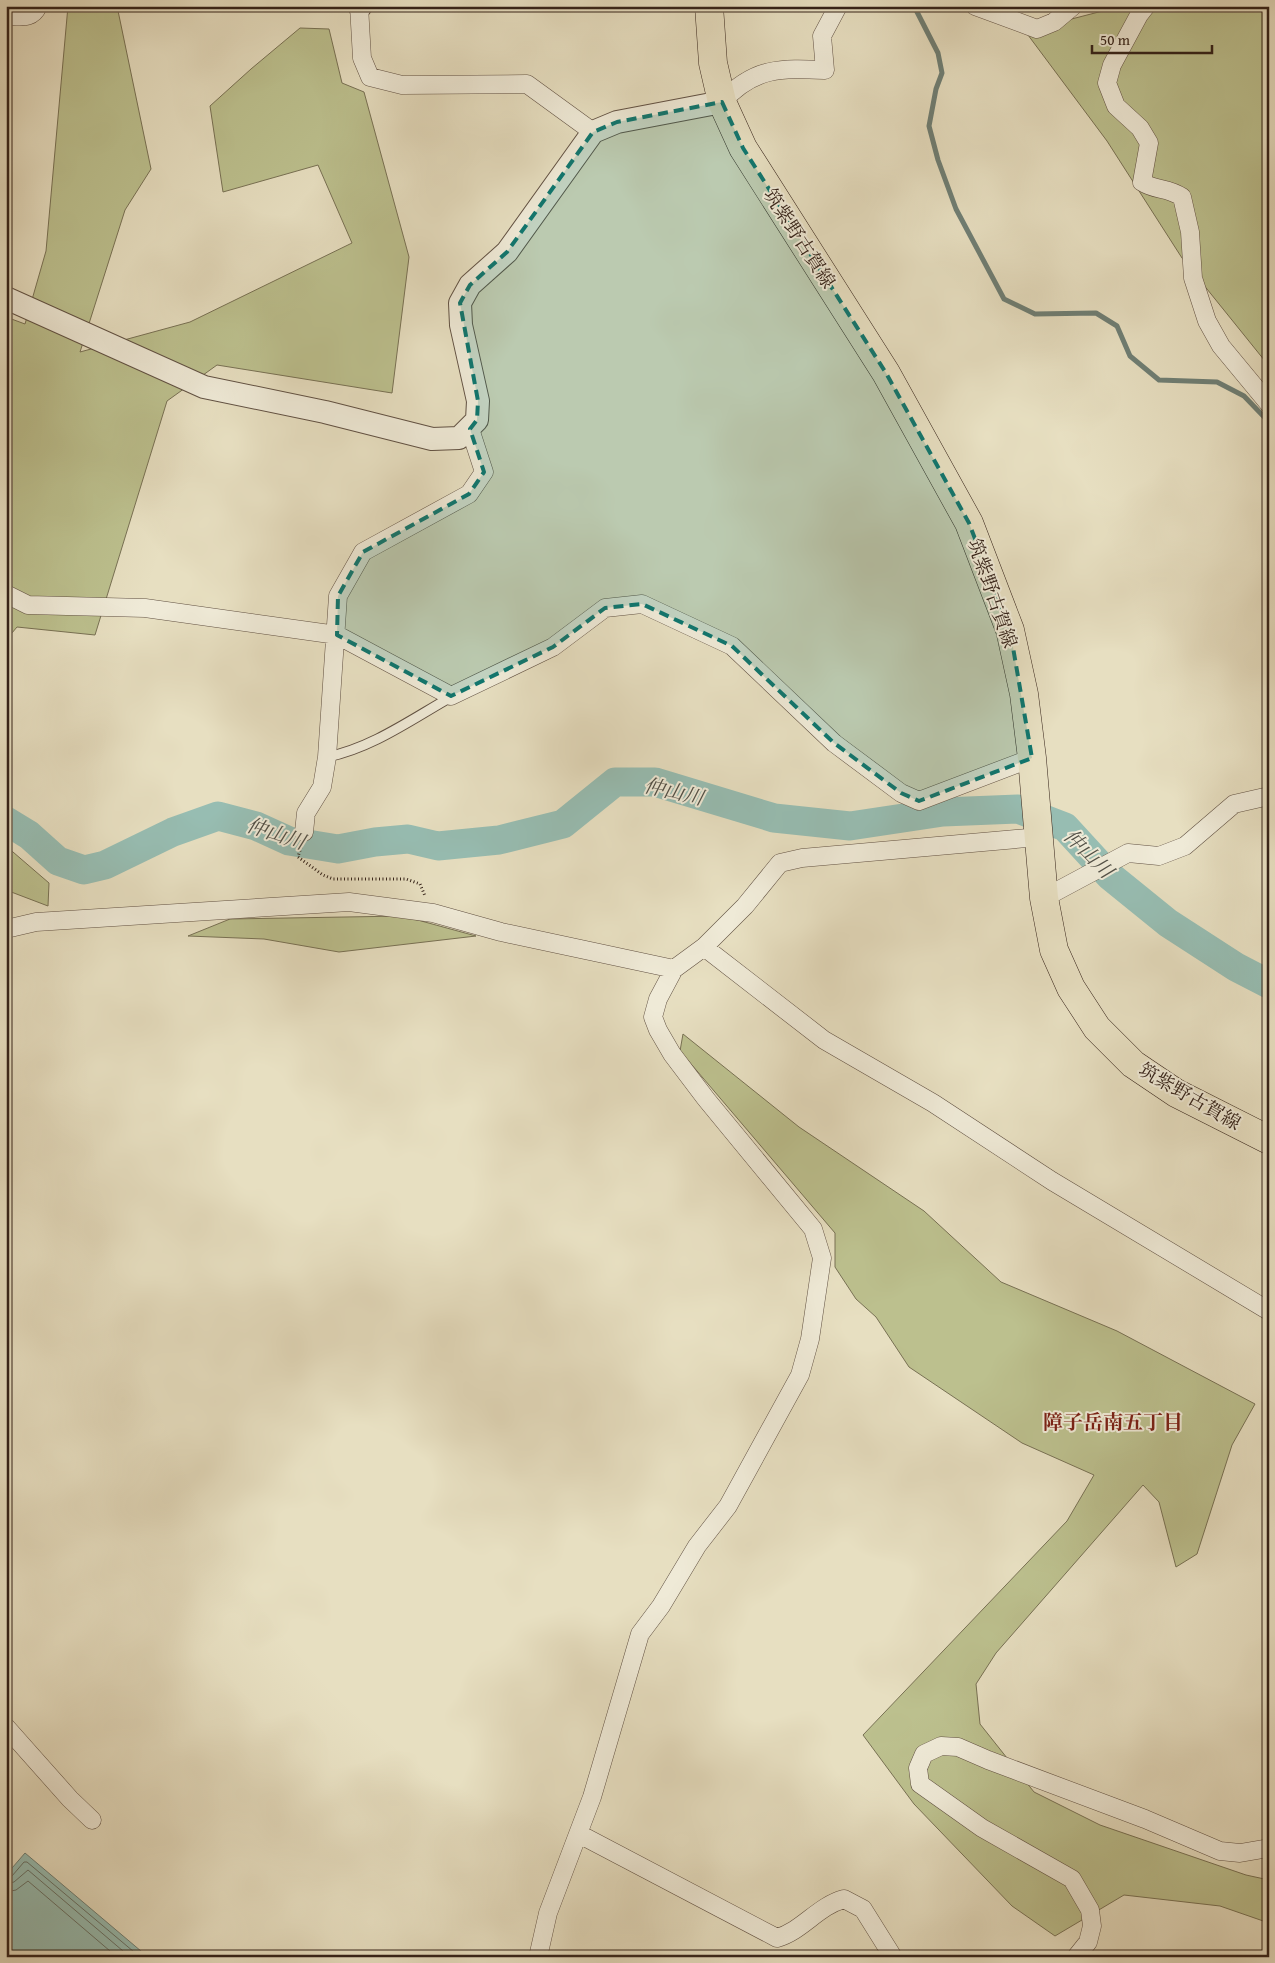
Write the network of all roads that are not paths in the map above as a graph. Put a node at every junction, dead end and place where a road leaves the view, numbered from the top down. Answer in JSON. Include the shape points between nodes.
{"nodes":[{"id":1,"x":38,"y":6,"type":"edge"},
{"id":2,"x":709,"y":6,"type":"edge"},
{"id":3,"x":838,"y":6,"type":"edge"},
{"id":4,"x":976,"y":6,"type":"edge"},
{"id":5,"x":1073,"y":6,"type":"edge"},
{"id":6,"x":1146,"y":6,"type":"edge"},
{"id":7,"x":360,"y":7,"type":"edge"},
{"id":8,"x":6,"y":16,"type":"edge"},
{"id":9,"x":722,"y":102,"type":"junction"},
{"id":10,"x":593,"y":132,"type":"junction"},
{"id":11,"x":6,"y":298,"type":"edge"},
{"id":12,"x":1269,"y":404,"type":"edge"},
{"id":13,"x":470,"y":429,"type":"junction"},
{"id":14,"x":6,"y":594,"type":"edge"},
{"id":15,"x":337,"y":635,"type":"junction"},
{"id":16,"x":451,"y":696,"type":"junction"},
{"id":17,"x":327,"y":757,"type":"junction"},
{"id":18,"x":1033,"y":767,"type":"junction"},
{"id":19,"x":1269,"y":796,"type":"edge"},
{"id":20,"x":1038,"y":828,"type":"junction"},
{"id":21,"x":304,"y":832,"type":"road end"},
{"id":22,"x":1044,"y":898,"type":"junction"},
{"id":23,"x":6,"y":928,"type":"edge"},
{"id":24,"x":704,"y":947,"type":"junction"},
{"id":25,"x":674,"y":969,"type":"junction"},
{"id":26,"x":1269,"y":1140,"type":"edge"},
{"id":27,"x":1269,"y":1311,"type":"edge"},
{"id":28,"x":6,"y":1727,"type":"edge"},
{"id":29,"x":92,"y":1820,"type":"dead end"},
{"id":30,"x":579,"y":1834,"type":"junction"},
{"id":31,"x":1269,"y":1848,"type":"edge"},
{"id":32,"x":538,"y":1957,"type":"edge"},
{"id":33,"x":893,"y":1957,"type":"edge"},
{"id":34,"x":1076,"y":1957,"type":"edge"}],
"edges":[{"from":1,"to":8,"type":"street","via":[[35,14],[30,16]]},
{"from":2,"to":9,"type":"main road","name":"筑紫野古賀線","via":[[712,63]]},
{"from":3,"to":9,"type":"street","via":[[822,36],[825,70],[781,68],[745,80]]},
{"from":4,"to":5,"type":"street","via":[[1037,29],[1054,22]]},
{"from":6,"to":12,"type":"street","via":[[1112,65],[1107,83],[1116,106],[1140,128],[1149,142],[1142,182],[1151,188],[1170,189],[1182,197],[1190,232],[1193,278],[1207,321],[1221,346]]},
{"from":7,"to":10,"type":"street","via":[[362,58],[370,77],[402,85],[527,84]]},
{"from":9,"to":10,"type":"street","via":[[617,122]]},
{"from":9,"to":18,"type":"main road","name":"筑紫野古賀線","via":[[743,148],[886,373],[969,523],[1010,630],[1024,694]]},
{"from":10,"to":13,"type":"street","via":[[507,252],[470,285],[460,303],[461,325],[478,402],[477,420]]},
{"from":11,"to":13,"type":"street","via":[[204,387],[325,412],[432,439],[459,438]]},
{"from":13,"to":15,"type":"street","via":[[484,472],[469,494],[362,552],[338,596]]},
{"from":14,"to":15,"type":"street","via":[[28,605],[145,608]]},
{"from":15,"to":16,"type":"street"},
{"from":15,"to":17,"type":"street"},
{"from":16,"to":17,"type":"lane","via":[[372,742],[344,754]]},
{"from":16,"to":18,"type":"street","via":[[553,647],[605,608],[642,604],[732,646],[834,743],[901,793],[919,801]]},
{"from":17,"to":21,"type":"street","via":[[322,787],[306,813]]},
{"from":18,"to":20,"type":"main road","name":"筑紫野古賀線"},
{"from":19,"to":22,"type":"street","via":[[1234,804],[1185,846],[1159,856],[1128,854]]},
{"from":20,"to":22,"type":"main road","name":"筑紫野古賀線"},
{"from":20,"to":24,"type":"street","via":[[780,863],[745,906]]},
{"from":22,"to":26,"type":"main road","name":"筑紫野古賀線","via":[[1054,950],[1071,988],[1098,1028],[1133,1064],[1176,1093]]},
{"from":23,"to":25,"type":"street","via":[[36,922],[349,902],[426,912],[501,932]]},
{"from":24,"to":25,"type":"street"},
{"from":24,"to":27,"type":"street","via":[[824,1040],[933,1103],[1052,1181]]},
{"from":25,"to":30,"type":"street","via":[[658,999],[653,1017],[658,1030],[706,1099],[813,1229],[822,1258],[810,1339],[800,1376],[728,1506],[697,1546],[640,1634]]},
{"from":28,"to":29,"type":"street"},
{"from":30,"to":32,"type":"street","via":[[548,1913]]},
{"from":30,"to":33,"type":"street","via":[[777,1938],[788,1935],[832,1902],[844,1899],[863,1909]]},
{"from":31,"to":34,"type":"street","via":[[1240,1853],[1220,1850],[958,1747],[941,1746],[924,1754],[918,1768],[920,1784],[982,1828],[1072,1879],[1090,1910],[1092,1926],[1088,1942]]}]}
